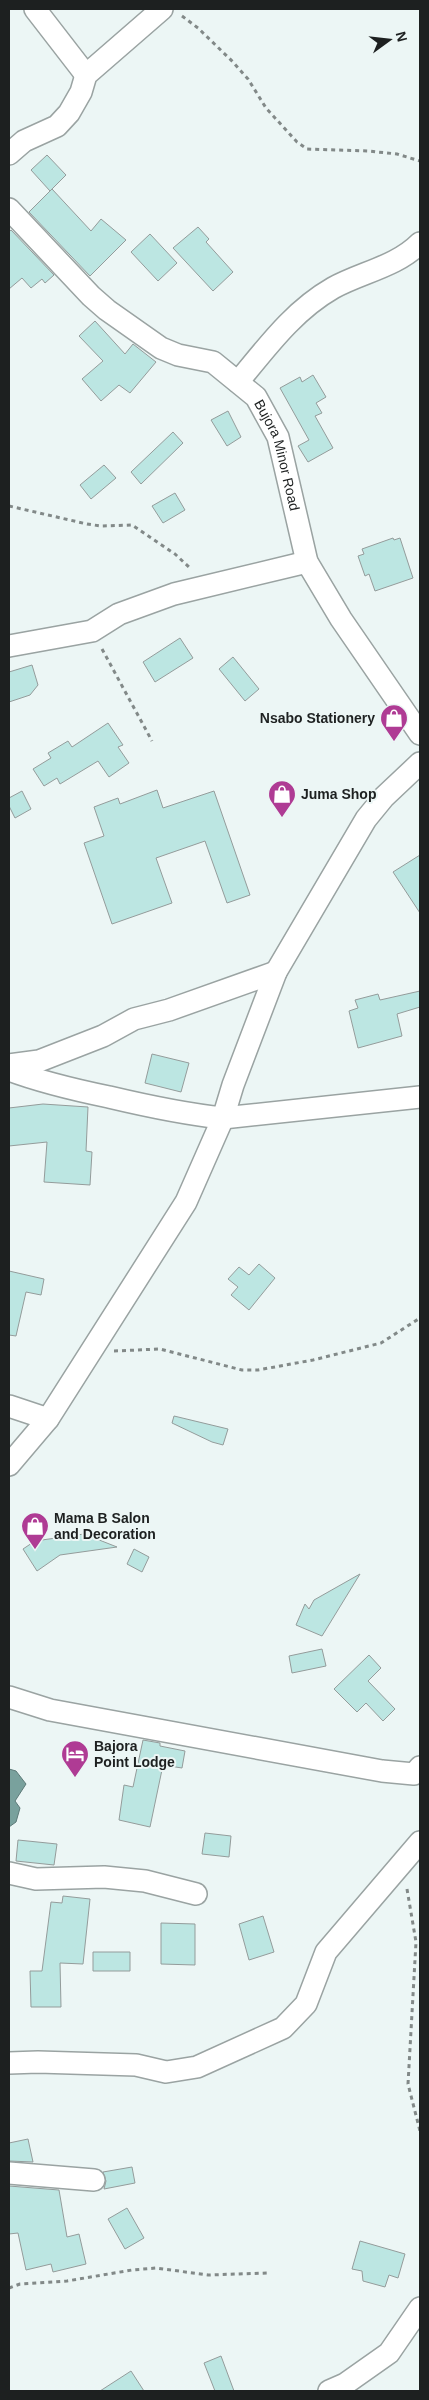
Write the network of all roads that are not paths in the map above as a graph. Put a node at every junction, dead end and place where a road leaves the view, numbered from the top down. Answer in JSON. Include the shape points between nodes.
{"nodes":[{"id":1,"x":35,"y":9,"type":"edge"},
{"id":2,"x":170,"y":11,"type":"edge"},
{"id":3,"x":86,"y":75,"type":"junction"},
{"id":4,"x":9,"y":154,"type":"edge"},
{"id":5,"x":9,"y":209,"type":"edge"},
{"id":6,"x":420,"y":243,"type":"edge"},
{"id":7,"x":238,"y":382,"type":"junction"},
{"id":8,"x":307,"y":562,"type":"junction"},
{"id":9,"x":9,"y":646,"type":"edge"},
{"id":10,"x":420,"y":734,"type":"edge"},
{"id":11,"x":420,"y":763,"type":"edge"},
{"id":12,"x":276,"y":972,"type":"junction"},
{"id":13,"x":9,"y":1065,"type":"edge"},
{"id":14,"x":9,"y":1070,"type":"edge"},
{"id":15,"x":420,"y":1097,"type":"edge"},
{"id":16,"x":223,"y":1118,"type":"junction"},
{"id":17,"x":9,"y":1406,"type":"edge"},
{"id":18,"x":48,"y":1419,"type":"junction"},
{"id":19,"x":9,"y":1465,"type":"edge"},
{"id":20,"x":9,"y":1697,"type":"edge"},
{"id":21,"x":418,"y":1774,"type":"edge"},
{"id":22,"x":420,"y":1842,"type":"edge"},
{"id":23,"x":9,"y":1873,"type":"edge"},
{"id":24,"x":196,"y":1894,"type":"dead end"},
{"id":25,"x":9,"y":2063,"type":"edge"},
{"id":26,"x":9,"y":2173,"type":"edge"},
{"id":27,"x":94,"y":2180,"type":"dead end"},
{"id":28,"x":420,"y":2308,"type":"edge"},
{"id":29,"x":329,"y":2391,"type":"edge"}],
"edges":[{"from":1,"to":3,"type":"street"},
{"from":2,"to":3,"type":"street"},
{"from":3,"to":4,"type":"street","via":[[81,92],[57,126],[24,142]]},
{"from":5,"to":7,"type":"street","name":"Bujora Minor Road","via":[[108,310],[161,348],[213,362]]},
{"from":6,"to":7,"type":"street","via":[[399,260],[341,284],[311,302],[294,316]]},
{"from":7,"to":8,"type":"street","name":"Bujora Minor Road","via":[[256,397],[278,436]]},
{"from":8,"to":9,"type":"street","via":[[208,585],[133,608],[92,631]]},
{"from":8,"to":10,"type":"street","name":"Bujora Minor Road","via":[[341,619]]},
{"from":11,"to":12,"type":"street","via":[[384,796],[366,819]]},
{"from":12,"to":13,"type":"street","via":[[134,1019],[103,1036],[39,1062]]},
{"from":12,"to":16,"type":"street"},
{"from":14,"to":16,"type":"street","via":[[143,1105]]},
{"from":15,"to":16,"type":"street"},
{"from":16,"to":18,"type":"street","via":[[186,1202]]},
{"from":17,"to":18,"type":"street"},
{"from":18,"to":19,"type":"street"},
{"from":20,"to":21,"type":"street","via":[[50,1710],[382,1771]]},
{"from":22,"to":25,"type":"street","via":[[326,1952],[306,2004],[284,2028],[197,2067],[166,2072],[136,2065]]},
{"from":23,"to":24,"type":"street","via":[[36,1879],[104,1877],[145,1881]]},
{"from":26,"to":27,"type":"street"},
{"from":28,"to":29,"type":"street","via":[[389,2353],[345,2384]]}]}
